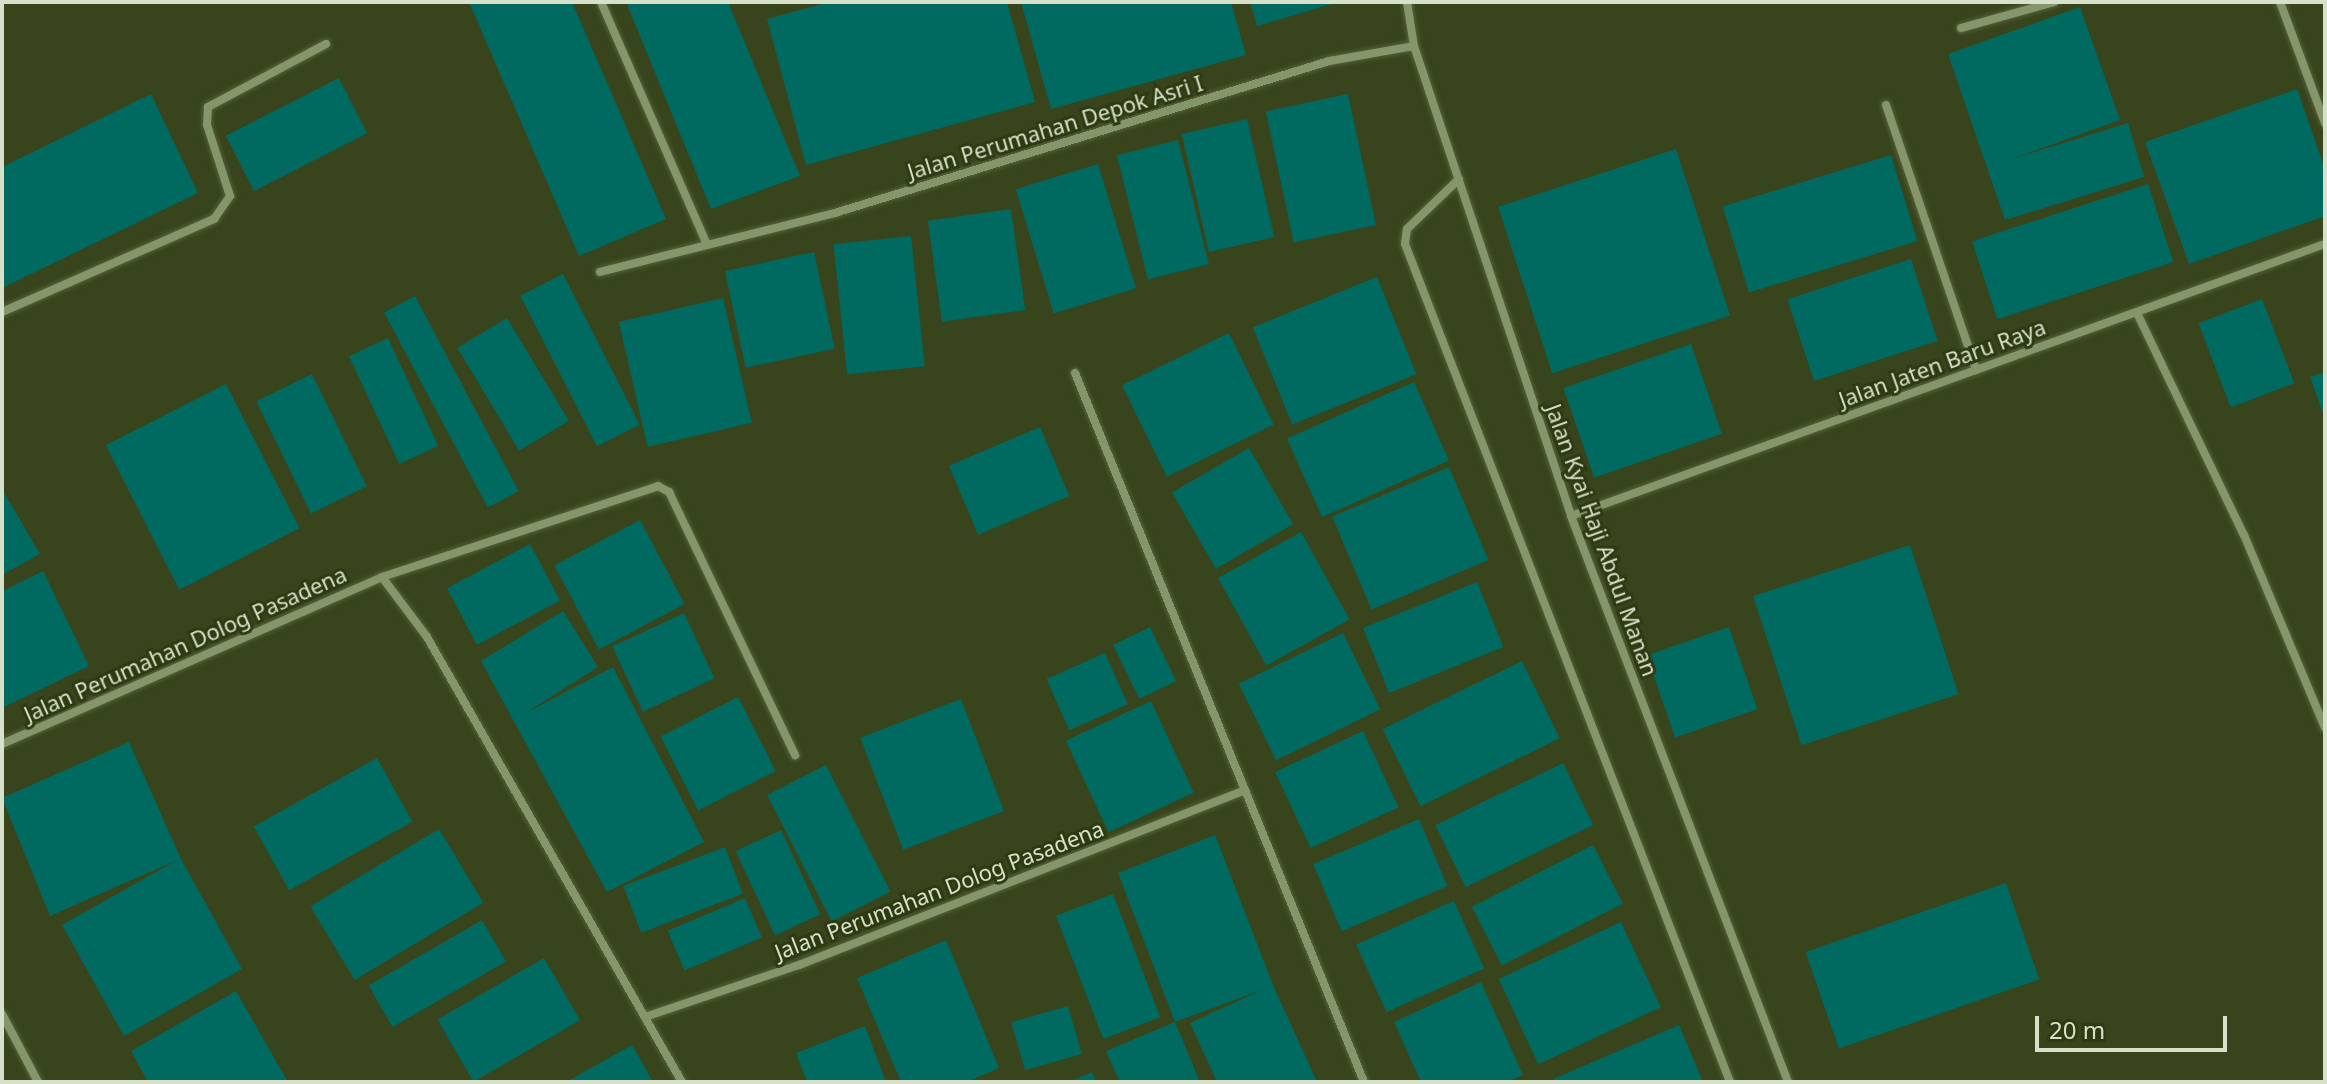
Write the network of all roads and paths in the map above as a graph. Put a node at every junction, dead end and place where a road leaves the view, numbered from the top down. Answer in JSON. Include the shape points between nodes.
{"nodes":[{"id":1,"x":601,"y":2,"type":"edge"},
{"id":2,"x":1407,"y":2,"type":"edge"},
{"id":3,"x":2054,"y":2,"type":"edge"},
{"id":4,"x":2280,"y":2,"type":"edge"},
{"id":5,"x":1961,"y":28,"type":"dead end"},
{"id":6,"x":326,"y":44,"type":"dead end"},
{"id":7,"x":1414,"y":46,"type":"junction"},
{"id":8,"x":1886,"y":105,"type":"dead end"},
{"id":9,"x":2325,"y":123,"type":"edge"},
{"id":10,"x":1459,"y":179,"type":"junction"},
{"id":11,"x":706,"y":242,"type":"junction"},
{"id":12,"x":2325,"y":244,"type":"edge"},
{"id":13,"x":600,"y":272,"type":"dead end"},
{"id":14,"x":2,"y":312,"type":"edge"},
{"id":15,"x":2137,"y":313,"type":"junction"},
{"id":16,"x":1976,"y":370,"type":"junction"},
{"id":17,"x":1075,"y":373,"type":"dead end"},
{"id":18,"x":1571,"y":516,"type":"junction"},
{"id":19,"x":382,"y":577,"type":"junction"},
{"id":20,"x":2325,"y":728,"type":"edge"},
{"id":21,"x":2,"y":744,"type":"edge"},
{"id":22,"x":795,"y":755,"type":"dead end"},
{"id":23,"x":1245,"y":790,"type":"junction"},
{"id":24,"x":2,"y":1014,"type":"edge"},
{"id":25,"x":645,"y":1017,"type":"junction"},
{"id":26,"x":38,"y":1082,"type":"edge"},
{"id":27,"x":682,"y":1082,"type":"edge"},
{"id":28,"x":1364,"y":1082,"type":"edge"},
{"id":29,"x":1730,"y":1082,"type":"edge"},
{"id":30,"x":1788,"y":1082,"type":"edge"}],
"edges":[{"from":1,"to":11,"type":"street"},
{"from":2,"to":7,"type":"street","name":"Jalan Kyai Haji Abdul Manan"},
{"from":3,"to":5,"type":"street"},
{"from":4,"to":9,"type":"street"},
{"from":6,"to":14,"type":"street","via":[[208,107],[207,125],[230,196],[214,219]]},
{"from":7,"to":10,"type":"street","name":"Jalan Kyai Haji Abdul Manan"},
{"from":7,"to":11,"type":"street","name":"Jalan Perumahan Depok Asri I","via":[[1329,61],[838,212]]},
{"from":8,"to":16,"type":"street"},
{"from":10,"to":18,"type":"street","name":"Jalan Kyai Haji Abdul Manan"},
{"from":10,"to":29,"type":"street","via":[[1407,229],[1405,244]]},
{"from":11,"to":13,"type":"street","name":"Jalan Perumahan Depok Asri I"},
{"from":12,"to":15,"type":"street","name":"Jalan Jaten Baru Raya"},
{"from":15,"to":16,"type":"street","name":"Jalan Jaten Baru Raya"},
{"from":15,"to":20,"type":"street","via":[[2244,535]]},
{"from":16,"to":18,"type":"street","name":"Jalan Jaten Baru Raya"},
{"from":17,"to":23,"type":"street"},
{"from":18,"to":30,"type":"street","name":"Jalan Kyai Haji Abdul Manan"},
{"from":19,"to":21,"type":"street","name":"Jalan Perumahan Dolog Pasadena"},
{"from":19,"to":22,"type":"street","name":"Jalan Perumahan Dolog Pasadena","via":[[658,486],[669,492]]},
{"from":19,"to":25,"type":"street","name":"Jalan Perumahan Dolog Pasadena","via":[[427,637]]},
{"from":23,"to":25,"type":"street","name":"Jalan Perumahan Dolog Pasadena","via":[[799,965]]},
{"from":23,"to":28,"type":"street"},
{"from":24,"to":26,"type":"street"},
{"from":25,"to":27,"type":"street","name":"Jalan Perumahan Dolog Pasadena"}]}
